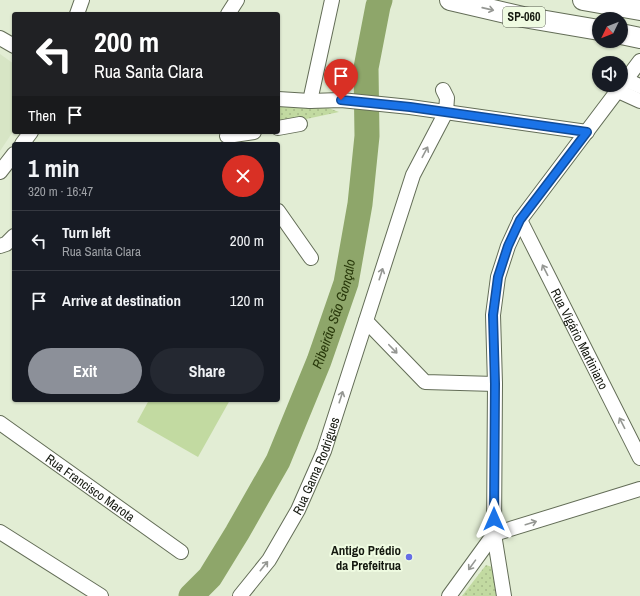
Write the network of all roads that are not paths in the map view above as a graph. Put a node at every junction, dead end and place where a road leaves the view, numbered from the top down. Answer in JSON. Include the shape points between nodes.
{"nodes":[{"id":1,"x":82,"y":0,"type":"edge"},
{"id":2,"x":237,"y":0,"type":"edge"},
{"id":3,"x":332,"y":0,"type":"edge"},
{"id":4,"x":450,"y":0,"type":"edge"},
{"id":5,"x":583,"y":0,"type":"edge"},
{"id":6,"x":640,"y":10,"type":"edge"},
{"id":7,"x":77,"y":12,"type":"edge"},
{"id":8,"x":229,"y":12,"type":"edge"},
{"id":9,"x":592,"y":29,"type":"edge"},
{"id":10,"x":628,"y":35,"type":"edge"},
{"id":11,"x":0,"y":38,"type":"edge"},
{"id":12,"x":640,"y":38,"type":"edge"},
{"id":13,"x":12,"y":45,"type":"edge"},
{"id":14,"x":640,"y":61,"type":"edge"},
{"id":15,"x":628,"y":78,"type":"edge"},
{"id":16,"x":628,"y":86,"type":"edge"},
{"id":17,"x":640,"y":86,"type":"edge"},
{"id":18,"x":443,"y":90,"type":"dead end"},
{"id":19,"x":628,"y":91,"type":"edge"},
{"id":20,"x":617,"y":92,"type":"edge"},
{"id":21,"x":280,"y":99,"type":"edge"},
{"id":22,"x":310,"y":101,"type":"junction"},
{"id":23,"x":640,"y":101,"type":"edge"},
{"id":24,"x":446,"y":112,"type":"junction"},
{"id":25,"x":300,"y":124,"type":"dead end"},
{"id":26,"x":280,"y":128,"type":"edge"},
{"id":27,"x":587,"y":132,"type":"junction"},
{"id":28,"x":243,"y":134,"type":"edge"},
{"id":29,"x":227,"y":137,"type":"edge"},
{"id":30,"x":12,"y":157,"type":"edge"},
{"id":31,"x":0,"y":172,"type":"edge"},
{"id":32,"x":280,"y":214,"type":"edge"},
{"id":33,"x":520,"y":220,"type":"junction"},
{"id":34,"x":12,"y":238,"type":"edge"},
{"id":35,"x":0,"y":246,"type":"edge"},
{"id":36,"x":311,"y":258,"type":"dead end"},
{"id":37,"x":366,"y":321,"type":"junction"},
{"id":38,"x":495,"y":384,"type":"junction"},
{"id":39,"x":0,"y":423,"type":"edge"},
{"id":40,"x":640,"y":458,"type":"edge"},
{"id":41,"x":640,"y":489,"type":"edge"},
{"id":42,"x":0,"y":532,"type":"edge"},
{"id":43,"x":494,"y":534,"type":"junction"},
{"id":44,"x":181,"y":552,"type":"dead end"},
{"id":45,"x":100,"y":596,"type":"edge"},
{"id":46,"x":240,"y":596,"type":"edge"},
{"id":47,"x":450,"y":596,"type":"edge"},
{"id":48,"x":504,"y":596,"type":"edge"}],
"edges":[{"from":1,"to":7,"type":"street"},
{"from":2,"to":8,"type":"street"},
{"from":3,"to":22,"type":"street"},
{"from":4,"to":9,"type":"highway","number":"SP-060","one_way":true},
{"from":5,"to":6,"type":"highway"},
{"from":10,"to":12,"type":"highway"},
{"from":11,"to":13,"type":"street"},
{"from":14,"to":15,"type":"street"},
{"from":16,"to":17,"type":"street"},
{"from":18,"to":24,"type":"street","via":[[447,98]]},
{"from":19,"to":23,"type":"street"},
{"from":20,"to":27,"type":"street"},
{"from":21,"to":22,"type":"street"},
{"from":22,"to":24,"type":"street","via":[[341,100]]},
{"from":24,"to":27,"type":"street"},
{"from":37,"to":24,"type":"street","name":"Rua Gama Rodrigues","one_way":true,"via":[[413,175]]},
{"from":25,"to":26,"type":"street"},
{"from":27,"to":33,"type":"street"},
{"from":28,"to":29,"type":"street"},
{"from":30,"to":31,"type":"street"},
{"from":32,"to":36,"type":"street"},
{"from":33,"to":38,"type":"street","via":[[498,277],[493,315]]},
{"from":40,"to":33,"type":"street","name":"Rua Vigário Martiniano","one_way":true},
{"from":34,"to":35,"type":"street"},
{"from":37,"to":38,"type":"street","one_way":true,"via":[[426,382]]},
{"from":46,"to":37,"type":"street","name":"Rua Gama Rodrigues","one_way":true,"via":[[269,560],[298,510],[324,451]]},
{"from":38,"to":43,"type":"street"},
{"from":39,"to":44,"type":"street","name":"Rua Francisco Marota"},
{"from":43,"to":41,"type":"street","one_way":true},
{"from":42,"to":45,"type":"street"},
{"from":43,"to":47,"type":"street","one_way":true},
{"from":43,"to":48,"type":"street"}]}
